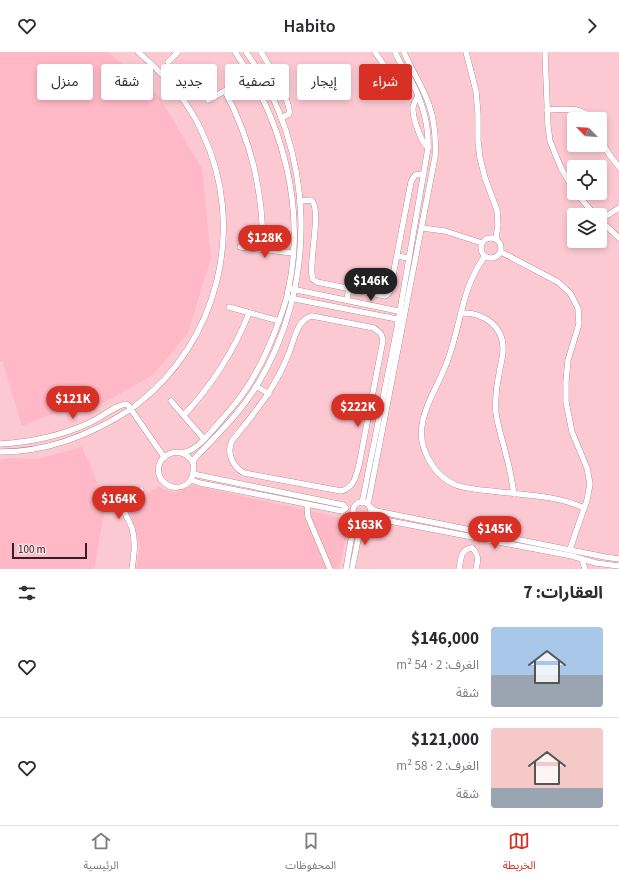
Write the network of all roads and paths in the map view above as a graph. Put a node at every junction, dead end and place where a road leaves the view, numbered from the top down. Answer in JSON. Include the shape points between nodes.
{"nodes":[{"id":1,"x":138,"y":52,"type":"edge"},
{"id":2,"x":178,"y":52,"type":"edge"},
{"id":3,"x":235,"y":52,"type":"edge"},
{"id":4,"x":246,"y":52,"type":"edge"},
{"id":5,"x":261,"y":52,"type":"edge"},
{"id":6,"x":375,"y":52,"type":"edge"},
{"id":7,"x":395,"y":52,"type":"edge"},
{"id":8,"x":404,"y":52,"type":"edge"},
{"id":9,"x":466,"y":52,"type":"edge"},
{"id":10,"x":545,"y":52,"type":"edge"},
{"id":11,"x":168,"y":62,"type":"dead end"},
{"id":12,"x":242,"y":64,"type":"edge"},
{"id":13,"x":254,"y":64,"type":"edge"},
{"id":14,"x":383,"y":64,"type":"edge"},
{"id":15,"x":402,"y":64,"type":"edge"},
{"id":16,"x":412,"y":83,"type":"edge"},
{"id":17,"x":225,"y":91,"type":"edge"},
{"id":18,"x":217,"y":95,"type":"edge"},
{"id":19,"x":418,"y":96,"type":"junction"},
{"id":20,"x":229,"y":100,"type":"edge"},
{"id":21,"x":263,"y":100,"type":"edge"},
{"id":22,"x":274,"y":100,"type":"edge"},
{"id":23,"x":547,"y":110,"type":"junction"},
{"id":24,"x":583,"y":112,"type":"edge"},
{"id":25,"x":281,"y":118,"type":"junction"},
{"id":26,"x":428,"y":148,"type":"junction"},
{"id":27,"x":607,"y":149,"type":"edge"},
{"id":28,"x":619,"y":167,"type":"edge"},
{"id":29,"x":424,"y":174,"type":"junction"},
{"id":30,"x":567,"y":178,"type":"edge"},
{"id":31,"x":582,"y":200,"type":"edge"},
{"id":32,"x":300,"y":201,"type":"junction"},
{"id":33,"x":589,"y":208,"type":"edge"},
{"id":34,"x":619,"y":208,"type":"edge"},
{"id":35,"x":607,"y":216,"type":"edge"},
{"id":36,"x":607,"y":227,"type":"edge"},
{"id":37,"x":422,"y":228,"type":"junction"},
{"id":38,"x":496,"y":238,"type":"junction"},
{"id":39,"x":619,"y":238,"type":"edge"},
{"id":40,"x":482,"y":243,"type":"junction"},
{"id":41,"x":240,"y":247,"type":"dead end"},
{"id":42,"x":263,"y":250,"type":"junction"},
{"id":43,"x":501,"y":252,"type":"junction"},
{"id":44,"x":293,"y":253,"type":"junction"},
{"id":45,"x":397,"y":256,"type":"junction"},
{"id":46,"x":485,"y":256,"type":"junction"},
{"id":47,"x":409,"y":258,"type":"junction"},
{"id":48,"x":405,"y":281,"type":"junction"},
{"id":49,"x":411,"y":282,"type":"junction"},
{"id":50,"x":289,"y":288,"type":"junction"},
{"id":51,"x":349,"y":288,"type":"junction"},
{"id":52,"x":295,"y":289,"type":"junction"},
{"id":53,"x":290,"y":298,"type":"junction"},
{"id":54,"x":347,"y":300,"type":"junction"},
{"id":55,"x":230,"y":307,"type":"dead end"},
{"id":56,"x":249,"y":312,"type":"junction"},
{"id":57,"x":403,"y":312,"type":"junction"},
{"id":58,"x":461,"y":312,"type":"junction"},
{"id":59,"x":401,"y":320,"type":"junction"},
{"id":60,"x":279,"y":321,"type":"junction"},
{"id":61,"x":256,"y":386,"type":"junction"},
{"id":62,"x":269,"y":394,"type":"junction"},
{"id":63,"x":171,"y":401,"type":"dead end"},
{"id":64,"x":133,"y":408,"type":"junction"},
{"id":65,"x":370,"y":410,"type":"junction"},
{"id":66,"x":381,"y":412,"type":"junction"},
{"id":67,"x":184,"y":415,"type":"junction"},
{"id":68,"x":204,"y":439,"type":"junction"},
{"id":69,"x":0,"y":444,"type":"edge"},
{"id":70,"x":0,"y":452,"type":"edge"},
{"id":71,"x":182,"y":453,"type":"junction"},
{"id":72,"x":164,"y":457,"type":"junction"},
{"id":73,"x":193,"y":463,"type":"junction"},
{"id":74,"x":192,"y":477,"type":"junction"},
{"id":75,"x":141,"y":490,"type":"dead end"},
{"id":76,"x":514,"y":494,"type":"junction"},
{"id":77,"x":307,"y":504,"type":"junction"},
{"id":78,"x":366,"y":504,"type":"junction"},
{"id":79,"x":584,"y":508,"type":"junction"},
{"id":80,"x":355,"y":517,"type":"junction"},
{"id":81,"x":365,"y":519,"type":"junction"},
{"id":82,"x":462,"y":528,"type":"junction"},
{"id":83,"x":475,"y":530,"type":"junction"},
{"id":84,"x":460,"y":534,"type":"junction"},
{"id":85,"x":474,"y":537,"type":"junction"},
{"id":86,"x":472,"y":548,"type":"junction"},
{"id":87,"x":570,"y":549,"type":"junction"},
{"id":88,"x":582,"y":559,"type":"junction"},
{"id":89,"x":619,"y":559,"type":"edge"},
{"id":90,"x":596,"y":563,"type":"junction"},
{"id":91,"x":619,"y":566,"type":"edge"},
{"id":92,"x":132,"y":569,"type":"edge"},
{"id":93,"x":330,"y":569,"type":"edge"},
{"id":94,"x":346,"y":569,"type":"edge"},
{"id":95,"x":352,"y":569,"type":"edge"},
{"id":96,"x":459,"y":569,"type":"edge"},
{"id":97,"x":476,"y":569,"type":"edge"},
{"id":98,"x":585,"y":569,"type":"edge"},
{"id":99,"x":593,"y":569,"type":"edge"}],
"edges":[{"from":1,"to":64,"type":"street","via":[[176,90],[202,131],[218,179],[224,227],[218,275],[212,299],[202,322],[176,365],[150,394]]},
{"from":2,"to":11,"type":"street"},
{"from":3,"to":12,"type":"street"},
{"from":4,"to":13,"type":"street"},
{"from":5,"to":25,"type":"street","via":[[290,108],[288,115]]},
{"from":6,"to":14,"type":"street"},
{"from":7,"to":15,"type":"street"},
{"from":8,"to":37,"type":"street","via":[[429,104],[435,131],[434,166]]},
{"from":9,"to":38,"type":"street","via":[[476,91],[480,158],[497,210]]},
{"from":10,"to":23,"type":"street"},
{"from":16,"to":19,"type":"street"},
{"from":17,"to":18,"type":"street"},
{"from":19,"to":26,"type":"street","via":[[427,121]]},
{"from":19,"to":26,"type":"street","via":[[413,112],[422,141]]},
{"from":20,"to":42,"type":"street","via":[[242,128],[255,168],[262,208]]},
{"from":21,"to":44,"type":"street","via":[[286,161],[294,226]]},
{"from":22,"to":25,"type":"street"},
{"from":23,"to":24,"type":"street"},
{"from":23,"to":30,"type":"street","via":[[553,150]]},
{"from":25,"to":32,"type":"street","via":[[294,159]]},
{"from":26,"to":29,"type":"street"},
{"from":27,"to":28,"type":"street"},
{"from":29,"to":45,"type":"street","via":[[415,175],[411,182]]},
{"from":29,"to":47,"type":"street"},
{"from":31,"to":33,"type":"street"},
{"from":32,"to":51,"type":"street","via":[[311,200],[315,204],[312,277],[317,282]]},
{"from":32,"to":52,"type":"street","via":[[301,252]]},
{"from":34,"to":35,"type":"street"},
{"from":36,"to":39,"type":"street"},
{"from":37,"to":40,"type":"street","via":[[456,234]]},
{"from":37,"to":49,"type":"street"},
{"from":38,"to":40,"type":"street","via":[[488,238]]},
{"from":38,"to":43,"type":"street","via":[[501,244]]},
{"from":40,"to":46,"type":"street","via":[[481,251]]},
{"from":41,"to":42,"type":"street"},
{"from":42,"to":44,"type":"street"},
{"from":43,"to":46,"type":"street","via":[[492,258]]},
{"from":43,"to":79,"type":"street","via":[[558,282],[570,293],[578,308],[579,324],[568,360],[566,391],[567,412],[572,432],[589,476],[589,492]]},
{"from":44,"to":50,"type":"street"},
{"from":45,"to":47,"type":"street"},
{"from":45,"to":51,"type":"street","via":[[390,291],[386,295]]},
{"from":46,"to":58,"type":"street","via":[[472,278]]},
{"from":47,"to":48,"type":"street"},
{"from":48,"to":49,"type":"street"},
{"from":48,"to":57,"type":"street"},
{"from":49,"to":57,"type":"street"},
{"from":50,"to":52,"type":"street"},
{"from":50,"to":53,"type":"street"},
{"from":51,"to":54,"type":"street"},
{"from":52,"to":53,"type":"street"},
{"from":52,"to":54,"type":"street"},
{"from":53,"to":59,"type":"street"},
{"from":53,"to":60,"type":"street"},
{"from":53,"to":61,"type":"street","via":[[280,340]]},
{"from":54,"to":57,"type":"street"},
{"from":55,"to":56,"type":"street"},
{"from":56,"to":60,"type":"street"},
{"from":56,"to":67,"type":"street","via":[[223,365]]},
{"from":57,"to":59,"type":"street"},
{"from":58,"to":76,"type":"street","via":[[484,317],[496,327],[502,342],[496,414]]},
{"from":58,"to":76,"type":"street","via":[[449,357],[423,420],[422,443],[430,463],[437,472],[455,485]]},
{"from":59,"to":66,"type":"street"},
{"from":59,"to":78,"type":"street"},
{"from":60,"to":68,"type":"street","via":[[265,356],[251,381],[231,409]]},
{"from":61,"to":62,"type":"street"},
{"from":61,"to":73,"type":"street","via":[[239,411]]},
{"from":62,"to":65,"type":"street","via":[[289,354],[301,322],[309,316],[315,316],[372,327],[381,334],[383,343]]},
{"from":62,"to":65,"type":"street","via":[[230,444],[230,457],[237,468],[247,474],[338,491],[348,488],[354,481]]},
{"from":63,"to":67,"type":"street"},
{"from":64,"to":69,"type":"street","via":[[123,404],[90,422],[58,435]]},
{"from":64,"to":70,"type":"street","via":[[74,439],[37,448]]},
{"from":64,"to":72,"type":"street"},
{"from":65,"to":66,"type":"street"},
{"from":66,"to":78,"type":"street"},
{"from":67,"to":68,"type":"street"},
{"from":68,"to":71,"type":"street","via":[[191,451]]},
{"from":71,"to":72,"type":"street","via":[[174,452]]},
{"from":71,"to":73,"type":"street"},
{"from":72,"to":74,"type":"street","via":[[158,470],[165,484],[177,488],[185,485]]},
{"from":73,"to":74,"type":"street"},
{"from":74,"to":77,"type":"street","via":[[200,483]]},
{"from":74,"to":77,"type":"street","via":[[344,505],[346,508],[342,510]]},
{"from":75,"to":92,"type":"street","via":[[129,497],[124,505],[134,539]]},
{"from":76,"to":79,"type":"street","via":[[563,500]]},
{"from":77,"to":93,"type":"street","via":[[308,517]]},
{"from":78,"to":80,"type":"street","via":[[357,504],[354,508]]},
{"from":78,"to":81,"type":"street","via":[[371,513]]},
{"from":78,"to":82,"type":"street","via":[[376,511]]},
{"from":79,"to":87,"type":"street"},
{"from":80,"to":81,"type":"street"},
{"from":80,"to":94,"type":"street"},
{"from":81,"to":84,"type":"street","via":[[374,518]]},
{"from":81,"to":95,"type":"street"},
{"from":82,"to":83,"type":"street"},
{"from":82,"to":84,"type":"street"},
{"from":83,"to":85,"type":"street"},
{"from":83,"to":87,"type":"street"},
{"from":84,"to":85,"type":"street"},
{"from":85,"to":86,"type":"street"},
{"from":85,"to":88,"type":"street"},
{"from":86,"to":96,"type":"street","via":[[463,552]]},
{"from":86,"to":97,"type":"street","via":[[478,558]]},
{"from":87,"to":89,"type":"street"},
{"from":88,"to":90,"type":"street"},
{"from":88,"to":98,"type":"street"},
{"from":90,"to":91,"type":"street"},
{"from":90,"to":99,"type":"street"}]}
